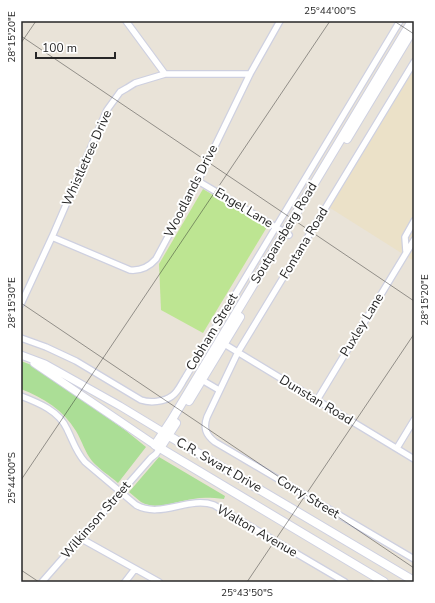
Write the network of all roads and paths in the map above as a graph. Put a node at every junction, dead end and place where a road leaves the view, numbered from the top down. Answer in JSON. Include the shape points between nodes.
{"nodes":[{"id":1,"x":126,"y":21,"type":"edge"},
{"id":2,"x":280,"y":21,"type":"edge"},
{"id":3,"x":400,"y":21,"type":"edge"},
{"id":4,"x":412,"y":21,"type":"edge"},
{"id":5,"x":414,"y":28,"type":"edge"},
{"id":6,"x":414,"y":62,"type":"edge"},
{"id":7,"x":165,"y":74,"type":"junction"},
{"id":8,"x":250,"y":74,"type":"junction"},
{"id":9,"x":198,"y":181,"type":"junction"},
{"id":10,"x":414,"y":221,"type":"edge"},
{"id":11,"x":275,"y":227,"type":"junction"},
{"id":12,"x":287,"y":234,"type":"junction"},
{"id":13,"x":52,"y":237,"type":"junction"},
{"id":14,"x":414,"y":240,"type":"edge"},
{"id":15,"x":406,"y":251,"type":"junction"},
{"id":16,"x":21,"y":304,"type":"edge"},
{"id":17,"x":21,"y":338,"type":"edge"},
{"id":18,"x":222,"y":342,"type":"junction"},
{"id":19,"x":238,"y":352,"type":"junction"},
{"id":20,"x":21,"y":355,"type":"edge"},
{"id":21,"x":202,"y":380,"type":"junction"},
{"id":22,"x":219,"y":390,"type":"junction"},
{"id":23,"x":22,"y":398,"type":"edge"},
{"id":24,"x":317,"y":400,"type":"junction"},
{"id":25,"x":414,"y":420,"type":"edge"},
{"id":26,"x":206,"y":430,"type":"joint"},
{"id":27,"x":166,"y":434,"type":"junction"},
{"id":28,"x":158,"y":446,"type":"junction"},
{"id":29,"x":397,"y":448,"type":"junction"},
{"id":30,"x":414,"y":459,"type":"edge"},
{"id":31,"x":121,"y":492,"type":"junction"},
{"id":32,"x":80,"y":538,"type":"junction"},
{"id":33,"x":414,"y":560,"type":"edge"},
{"id":34,"x":135,"y":569,"type":"junction"},
{"id":35,"x":414,"y":581,"type":"edge"},
{"id":36,"x":42,"y":582,"type":"edge"},
{"id":37,"x":125,"y":582,"type":"edge"},
{"id":38,"x":159,"y":582,"type":"edge"},
{"id":39,"x":345,"y":582,"type":"edge"},
{"id":40,"x":384,"y":582,"type":"edge"}],
"edges":[{"from":1,"to":7,"type":"street"},
{"from":2,"to":8,"type":"street","name":"Woodlands Drive"},
{"from":3,"to":11,"type":"street","name":"Cobham Street"},
{"from":4,"to":12,"type":"main road","name":"Soutpansberg Road"},
{"from":5,"to":12,"type":"main road","name":"Soutpansberg Road"},
{"from":6,"to":19,"type":"street","name":"Fontana Road"},
{"from":7,"to":8,"type":"street","name":"Whistletree Drive"},
{"from":7,"to":13,"type":"street","name":"Whistletree Drive","via":[[126,88],[107,110]]},
{"from":8,"to":9,"type":"street","name":"Woodlands Drive"},
{"from":9,"to":11,"type":"street","name":"Engel Lane"},
{"from":9,"to":13,"type":"street","name":"Woodlands Drive","via":[[156,259],[143,269],[125,269]]},
{"from":10,"to":15,"type":"street","name":"Puxley Lane","via":[[405,237]]},
{"from":11,"to":12,"type":"street","name":"Engel Lane"},
{"from":11,"to":17,"type":"street","name":"Cobham Street","via":[[185,378],[168,398],[155,401],[141,400],[76,361]]},
{"from":12,"to":18,"type":"main road","name":"Soutpansberg Road"},
{"from":13,"to":16,"type":"street","name":"Whistletree Drive"},
{"from":14,"to":15,"type":"street","name":"Puxley Lane"},
{"from":15,"to":24,"type":"street","name":"Puxley Lane"},
{"from":18,"to":19,"type":"street","name":"Dunstan Road"},
{"from":18,"to":21,"type":"main road","name":"Soutpansberg Road"},
{"from":18,"to":27,"type":"main road","name":"Soutpansberg Road"},
{"from":19,"to":22,"type":"street","name":"Fontana Road"},
{"from":19,"to":24,"type":"street","name":"Dunstan Road"},
{"from":20,"to":27,"type":"street","name":"C.R. Swart Drive","via":[[45,364]]},
{"from":20,"to":28,"type":"street","name":"C.R. Swart Drive"},
{"from":21,"to":22,"type":"street"},
{"from":21,"to":27,"type":"main road","name":"Soutpansberg Road"},
{"from":22,"to":26,"type":"street","name":"Fontana Road","via":[[206,419]]},
{"from":23,"to":31,"type":"street","name":"Walton Avenue","via":[[51,410],[59,417],[85,462]]},
{"from":24,"to":29,"type":"street","name":"Dunstan Road"},
{"from":25,"to":29,"type":"street"},
{"from":26,"to":33,"type":"street","name":"Corry Street","via":[[215,442]]},
{"from":27,"to":28,"type":"main road","name":"Soutpansberg Road"},
{"from":27,"to":35,"type":"main road","name":"C.R. Swart Drive"},
{"from":28,"to":31,"type":"street","name":"Wilkinson Street","via":[[156,454]]},
{"from":28,"to":40,"type":"main road","name":"C.R. Swart Drive"},
{"from":29,"to":30,"type":"street","name":"Dunstan Road"},
{"from":31,"to":32,"type":"street","name":"Wilkinson Street"},
{"from":31,"to":39,"type":"street","name":"Walton Avenue","via":[[136,505],[149,510],[199,503],[214,505]]},
{"from":32,"to":34,"type":"street"},
{"from":32,"to":36,"type":"street","name":"Wilkinson Street"},
{"from":34,"to":37,"type":"street"},
{"from":34,"to":38,"type":"street"}]}
